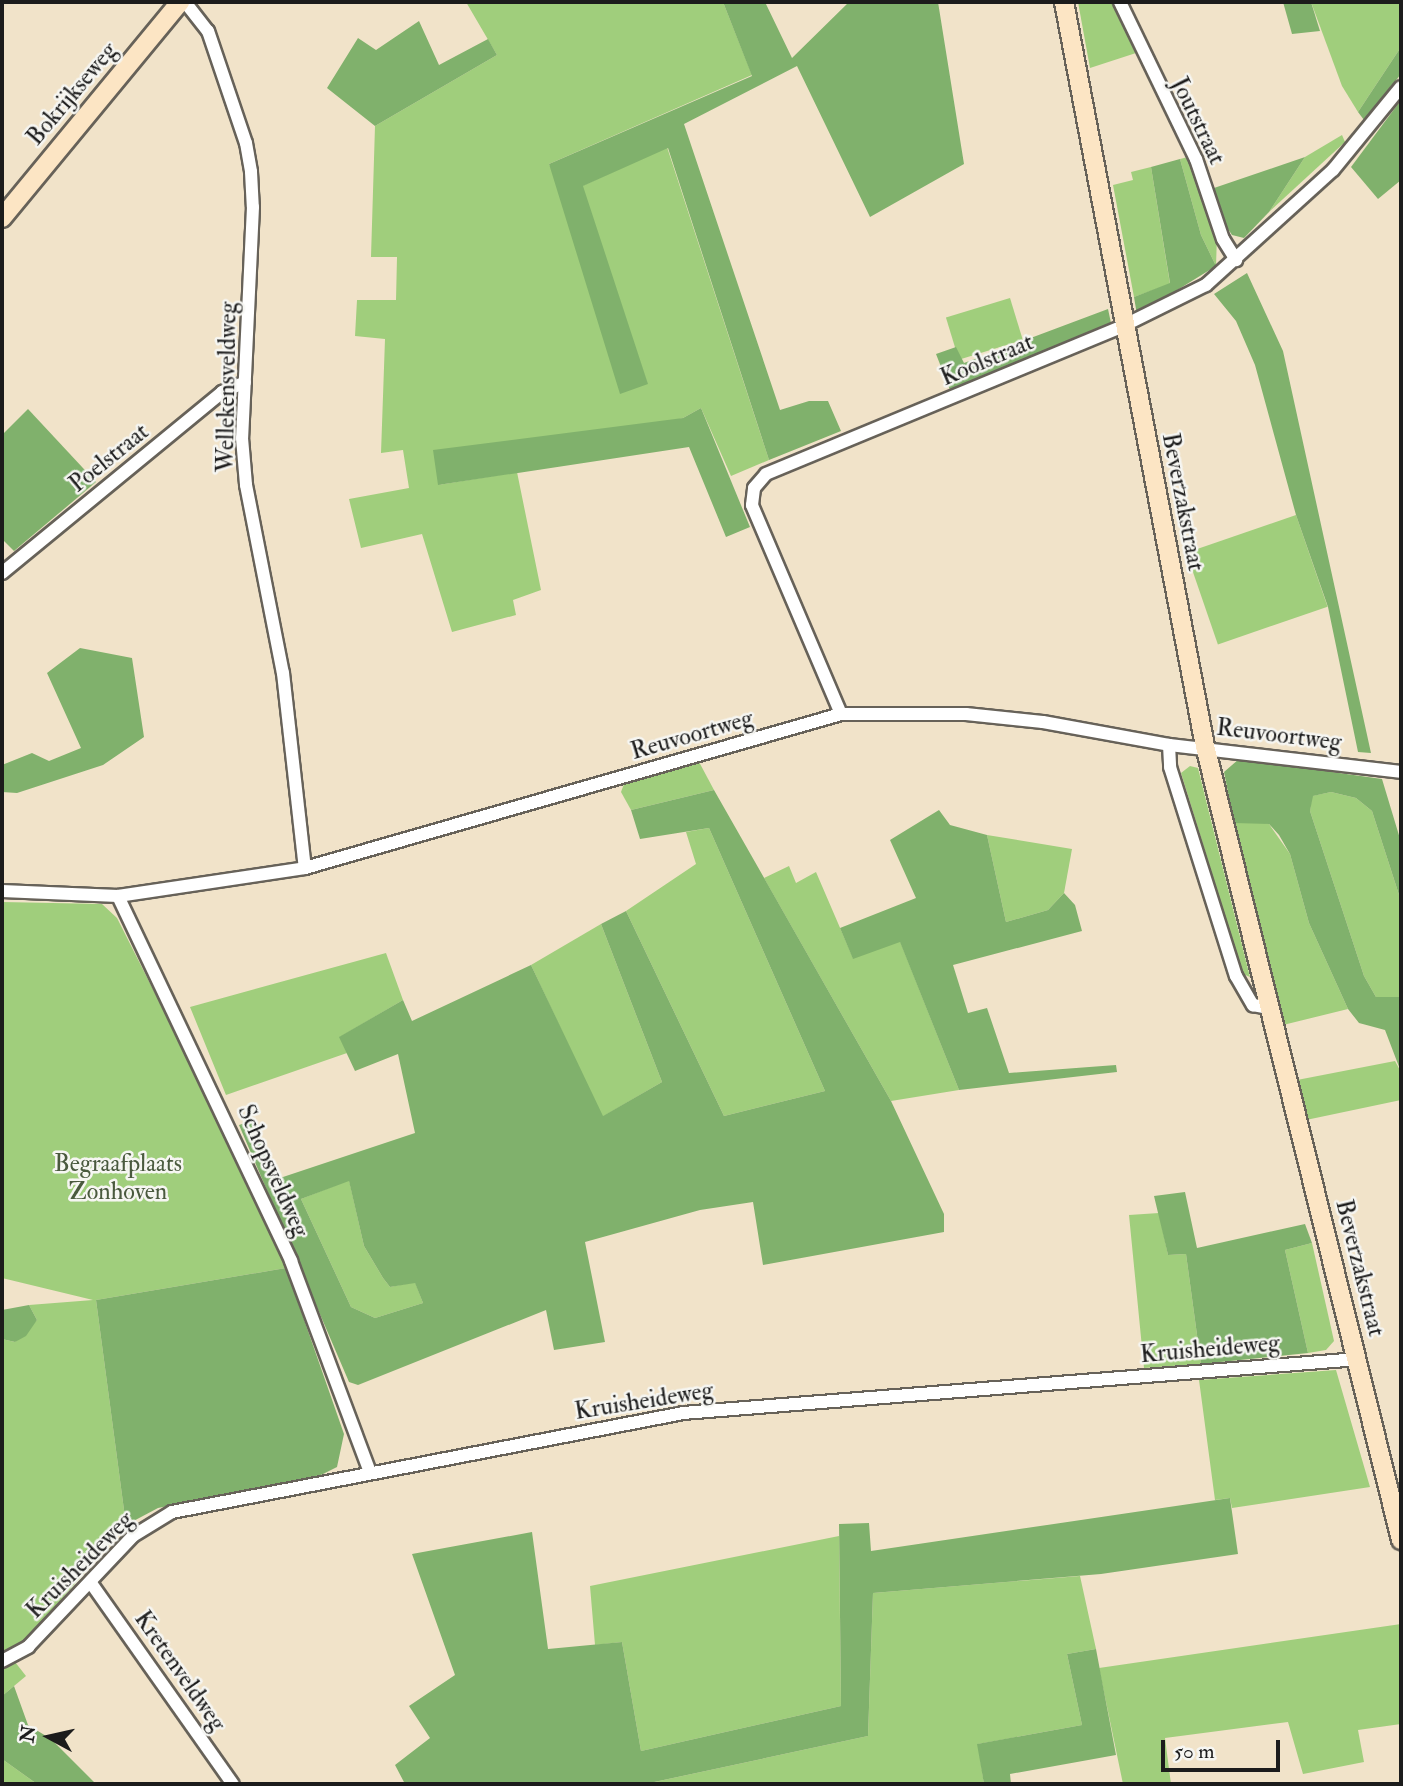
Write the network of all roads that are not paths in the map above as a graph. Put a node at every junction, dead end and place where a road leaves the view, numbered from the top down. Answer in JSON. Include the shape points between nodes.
{"nodes":[{"id":1,"x":183,"y":2,"type":"edge"},
{"id":2,"x":1065,"y":2,"type":"edge"},
{"id":3,"x":1120,"y":2,"type":"edge"},
{"id":4,"x":1401,"y":87,"type":"edge"},
{"id":5,"x":2,"y":218,"type":"edge"},
{"id":6,"x":1236,"y":260,"type":"junction"},
{"id":7,"x":1125,"y":325,"type":"junction"},
{"id":8,"x":246,"y":382,"type":"junction"},
{"id":9,"x":2,"y":573,"type":"edge"},
{"id":10,"x":841,"y":714,"type":"junction"},
{"id":11,"x":1169,"y":745,"type":"junction"},
{"id":12,"x":1205,"y":746,"type":"junction"},
{"id":13,"x":1401,"y":772,"type":"edge"},
{"id":14,"x":304,"y":869,"type":"junction"},
{"id":15,"x":2,"y":891,"type":"edge"},
{"id":16,"x":118,"y":896,"type":"junction"},
{"id":17,"x":1268,"y":1008,"type":"junction"},
{"id":18,"x":1357,"y":1359,"type":"junction"},
{"id":19,"x":370,"y":1472,"type":"junction"},
{"id":20,"x":1401,"y":1540,"type":"edge"},
{"id":21,"x":91,"y":1583,"type":"junction"},
{"id":22,"x":2,"y":1661,"type":"edge"},
{"id":23,"x":233,"y":1784,"type":"edge"}],
"edges":[{"from":1,"to":5,"type":"street","name":"Bokrijkseweg"},
{"from":1,"to":8,"type":"street","name":"Wellekensveldweg","via":[[208,31],[246,143],[253,207]]},
{"from":2,"to":7,"type":"street","name":"Beverzakstraat"},
{"from":3,"to":6,"type":"street","name":"Joutstraat","via":[[1196,159],[1223,239]]},
{"from":4,"to":6,"type":"street","name":"Koolstraat","via":[[1333,170]]},
{"from":6,"to":7,"type":"street","name":"Koolstraat","via":[[1206,285]]},
{"from":7,"to":10,"type":"street","name":"Koolstraat","via":[[766,474],[754,488],[752,505]]},
{"from":7,"to":12,"type":"street","name":"Beverzakstraat"},
{"from":8,"to":9,"type":"street","name":"Poelstraat","via":[[222,392]]},
{"from":8,"to":14,"type":"street","name":"Wellekensveldweg","via":[[242,438],[246,485],[281,660]]},
{"from":10,"to":11,"type":"street","name":"Reuvoortweg","via":[[979,716],[1092,729]]},
{"from":10,"to":14,"type":"street","name":"Reuvoortweg"},
{"from":11,"to":12,"type":"street","name":"Reuvoortweg"},
{"from":11,"to":17,"type":"street","via":[[1170,766],[1236,976],[1253,1005]]},
{"from":12,"to":13,"type":"street","name":"Reuvoortweg"},
{"from":12,"to":17,"type":"street","name":"Beverzakstraat"},
{"from":14,"to":16,"type":"street","name":"Reuvoortweg"},
{"from":15,"to":16,"type":"street","name":"Reuvoortweg"},
{"from":16,"to":19,"type":"street","name":"Schopsveldweg","via":[[291,1261]]},
{"from":17,"to":18,"type":"street","name":"Beverzakstraat"},
{"from":18,"to":19,"type":"street","name":"Kruisheideweg","via":[[683,1413]]},
{"from":18,"to":20,"type":"street","name":"Beverzakstraat"},
{"from":19,"to":21,"type":"street","name":"Kruisheideweg","via":[[172,1512],[133,1536]]},
{"from":21,"to":22,"type":"street","name":"Kruisheideweg","via":[[28,1647]]},
{"from":21,"to":23,"type":"street","name":"Kretenveldweg"}]}
